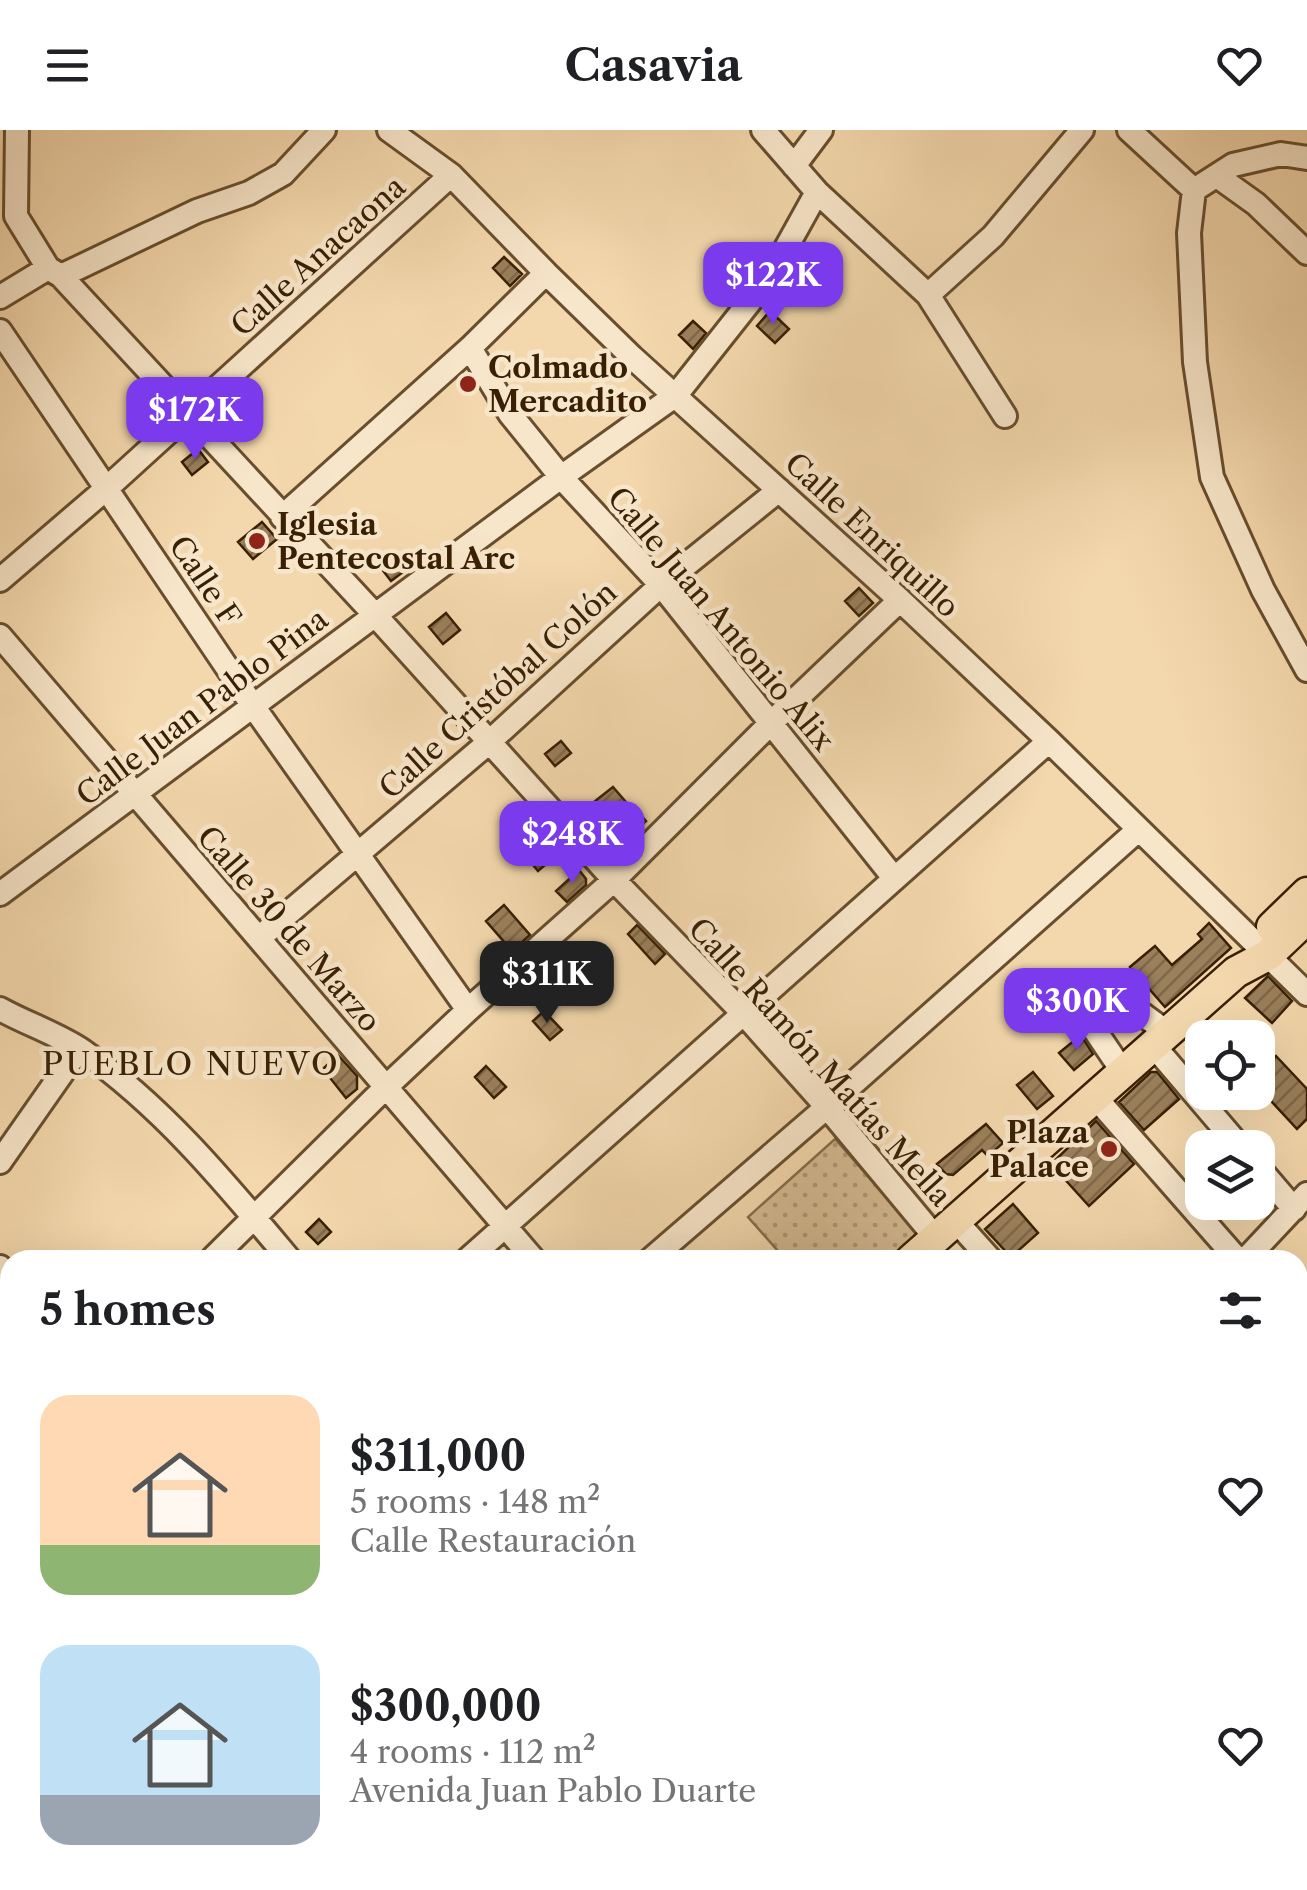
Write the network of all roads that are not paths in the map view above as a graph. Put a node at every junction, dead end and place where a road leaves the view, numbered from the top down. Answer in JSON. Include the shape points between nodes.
{"nodes":[{"id":1,"x":18,"y":130,"type":"edge"},
{"id":2,"x":324,"y":130,"type":"edge"},
{"id":3,"x":389,"y":130,"type":"edge"},
{"id":4,"x":764,"y":130,"type":"edge"},
{"id":5,"x":820,"y":130,"type":"edge"},
{"id":6,"x":1082,"y":130,"type":"edge"},
{"id":7,"x":1130,"y":130,"type":"edge"},
{"id":8,"x":1307,"y":158,"type":"edge"},
{"id":9,"x":794,"y":166,"type":"junction"},
{"id":10,"x":452,"y":175,"type":"junction"},
{"id":11,"x":1217,"y":176,"type":"junction"},
{"id":12,"x":1194,"y":190,"type":"junction"},
{"id":13,"x":817,"y":192,"type":"junction"},
{"id":14,"x":1307,"y":253,"type":"edge"},
{"id":15,"x":55,"y":272,"type":"junction"},
{"id":16,"x":546,"y":272,"type":"junction"},
{"id":17,"x":928,"y":296,"type":"junction"},
{"id":18,"x":0,"y":297,"type":"edge"},
{"id":19,"x":0,"y":331,"type":"edge"},
{"id":20,"x":470,"y":348,"type":"junction"},
{"id":21,"x":676,"y":395,"type":"junction"},
{"id":22,"x":188,"y":414,"type":"junction"},
{"id":23,"x":1005,"y":416,"type":"dead end"},
{"id":24,"x":561,"y":478,"type":"junction"},
{"id":25,"x":107,"y":488,"type":"junction"},
{"id":26,"x":779,"y":490,"type":"junction"},
{"id":27,"x":282,"y":516,"type":"junction"},
{"id":28,"x":0,"y":580,"type":"edge"},
{"id":29,"x":662,"y":585,"type":"junction"},
{"id":30,"x":900,"y":600,"type":"junction"},
{"id":31,"x":375,"y":615,"type":"junction"},
{"id":32,"x":0,"y":636,"type":"edge"},
{"id":33,"x":1307,"y":670,"type":"edge"},
{"id":34,"x":253,"y":706,"type":"junction"},
{"id":35,"x":771,"y":722,"type":"junction"},
{"id":36,"x":1049,"y":741,"type":"junction"},
{"id":37,"x":488,"y":742,"type":"junction"},
{"id":38,"x":134,"y":795,"type":"junction"},
{"id":39,"x":1138,"y":830,"type":"junction"},
{"id":40,"x":357,"y":854,"type":"junction"},
{"id":41,"x":894,"y":878,"type":"junction"},
{"id":42,"x":614,"y":880,"type":"junction"},
{"id":43,"x":1307,"y":893,"type":"edge"},
{"id":44,"x":0,"y":894,"type":"edge"},
{"id":45,"x":1307,"y":918,"type":"edge"},
{"id":46,"x":259,"y":938,"type":"junction"},
{"id":47,"x":1262,"y":949,"type":"junction"},
{"id":48,"x":1307,"y":994,"type":"edge"},
{"id":49,"x":0,"y":1010,"type":"edge"},
{"id":50,"x":468,"y":1010,"type":"junction"},
{"id":51,"x":744,"y":1014,"type":"junction"},
{"id":52,"x":1160,"y":1039,"type":"junction"},
{"id":53,"x":79,"y":1048,"type":"junction"},
{"id":54,"x":1123,"y":1072,"type":"junction"},
{"id":55,"x":386,"y":1087,"type":"junction"},
{"id":56,"x":1096,"y":1098,"type":"junction"},
{"id":57,"x":827,"y":1107,"type":"junction"},
{"id":58,"x":1228,"y":1130,"type":"edge"},
{"id":59,"x":0,"y":1162,"type":"edge"},
{"id":60,"x":1275,"y":1181,"type":"edge"},
{"id":61,"x":1300,"y":1202,"type":"edge"},
{"id":62,"x":255,"y":1218,"type":"junction"},
{"id":63,"x":506,"y":1226,"type":"junction"},
{"id":64,"x":946,"y":1229,"type":"junction"},
{"id":65,"x":221,"y":1250,"type":"edge"},
{"id":66,"x":282,"y":1250,"type":"edge"},
{"id":67,"x":478,"y":1250,"type":"edge"},
{"id":68,"x":526,"y":1250,"type":"edge"},
{"id":69,"x":662,"y":1250,"type":"edge"},
{"id":70,"x":922,"y":1250,"type":"edge"},
{"id":71,"x":976,"y":1250,"type":"edge"},
{"id":72,"x":1233,"y":1250,"type":"edge"},
{"id":73,"x":1252,"y":1250,"type":"edge"}],
"edges":[{"from":1,"to":15,"type":"street","name":"Calle Ramón Matías Mella","via":[[16,216]]},
{"from":2,"to":15,"type":"street","via":[[283,174],[249,193]]},
{"from":3,"to":10,"type":"street","name":"Calle Enriquillo"},
{"from":4,"to":9,"type":"street"},
{"from":5,"to":9,"type":"street"},
{"from":6,"to":17,"type":"street","via":[[992,236]]},
{"from":7,"to":12,"type":"street"},
{"from":8,"to":11,"type":"street","via":[[1281,154],[1233,165]]},
{"from":9,"to":13,"type":"street"},
{"from":10,"to":16,"type":"street","name":"Calle Enriquillo"},
{"from":10,"to":22,"type":"street","name":"Calle Anacaona"},
{"from":11,"to":12,"type":"street"},
{"from":11,"to":14,"type":"street"},
{"from":12,"to":33,"type":"street","via":[[1189,233],[1195,362],[1212,477]]},
{"from":13,"to":17,"type":"street"},
{"from":13,"to":21,"type":"street","name":"Calle Juan Pablo Pina","via":[[771,275]]},
{"from":15,"to":18,"type":"street"},
{"from":15,"to":22,"type":"street","name":"Calle Ramón Matías Mella"},
{"from":16,"to":20,"type":"street"},
{"from":16,"to":21,"type":"street","name":"Calle Enriquillo"},
{"from":17,"to":23,"type":"street"},
{"from":19,"to":25,"type":"street","name":"Calle F"},
{"from":20,"to":24,"type":"street","name":"Calle Juan Antonio Alix","via":[[510,414]]},
{"from":20,"to":27,"type":"street"},
{"from":21,"to":24,"type":"street","name":"Calle Juan Pablo Pina"},
{"from":21,"to":26,"type":"street","name":"Calle Enriquillo"},
{"from":22,"to":25,"type":"street","name":"Calle Anacaona"},
{"from":22,"to":27,"type":"street","name":"Calle Ramón Matías Mella"},
{"from":24,"to":29,"type":"street","name":"Calle Juan Antonio Alix"},
{"from":24,"to":31,"type":"street","name":"Calle Juan Pablo Pina"},
{"from":25,"to":28,"type":"street","name":"Calle Anacaona"},
{"from":25,"to":34,"type":"street","name":"Calle F"},
{"from":26,"to":29,"type":"street","name":"Calle Cristóbal Colón"},
{"from":26,"to":30,"type":"street","name":"Calle Enriquillo"},
{"from":27,"to":31,"type":"street","name":"Calle Ramón Matías Mella"},
{"from":29,"to":35,"type":"street","name":"Calle Juan Antonio Alix"},
{"from":29,"to":37,"type":"street","name":"Calle Cristóbal Colón"},
{"from":30,"to":35,"type":"street"},
{"from":30,"to":36,"type":"street","name":"Calle Enriquillo"},
{"from":31,"to":34,"type":"street","name":"Calle Juan Pablo Pina"},
{"from":31,"to":37,"type":"street","name":"Calle Ramón Matías Mella"},
{"from":32,"to":38,"type":"street","name":"Calle 30 de Marzo"},
{"from":34,"to":38,"type":"street","name":"Calle Juan Pablo Pina"},
{"from":34,"to":40,"type":"street","name":"Calle F"},
{"from":35,"to":41,"type":"street","name":"Calle Juan Antonio Alix"},
{"from":35,"to":42,"type":"street"},
{"from":36,"to":39,"type":"street","name":"Calle Enriquillo"},
{"from":36,"to":41,"type":"street"},
{"from":37,"to":40,"type":"street","name":"Calle Cristóbal Colón"},
{"from":37,"to":42,"type":"street","name":"Calle Ramón Matías Mella"},
{"from":38,"to":44,"type":"street","name":"Calle Juan Pablo Pina"},
{"from":38,"to":46,"type":"street","name":"Calle 30 de Marzo"},
{"from":39,"to":47,"type":"street","name":"Calle Enriquillo"},
{"from":39,"to":57,"type":"street"},
{"from":40,"to":46,"type":"street","name":"Calle Cristóbal Colón"},
{"from":40,"to":50,"type":"street","name":"Calle F"},
{"from":41,"to":51,"type":"street"},
{"from":42,"to":50,"type":"street"},
{"from":42,"to":51,"type":"street","name":"Calle Ramón Matías Mella"},
{"from":43,"to":47,"type":"main road"},
{"from":45,"to":47,"type":"main road"},
{"from":46,"to":55,"type":"street","name":"Calle 30 de Marzo"},
{"from":47,"to":48,"type":"street","name":"Calle Enriquillo"},
{"from":47,"to":52,"type":"main road"},
{"from":49,"to":53,"type":"street"},
{"from":50,"to":55,"type":"street"},
{"from":51,"to":57,"type":"street","name":"Calle Ramón Matías Mella"},
{"from":51,"to":63,"type":"street"},
{"from":52,"to":54,"type":"main road"},
{"from":52,"to":54,"type":"street","via":[[1126,1003],[1105,1016],[1094,1029]]},
{"from":52,"to":58,"type":"street"},
{"from":53,"to":59,"type":"street"},
{"from":53,"to":62,"type":"street","via":[[166,1120]]},
{"from":54,"to":56,"type":"main road"},
{"from":55,"to":62,"type":"street"},
{"from":55,"to":63,"type":"street","name":"Calle 30 de Marzo"},
{"from":56,"to":64,"type":"main road"},
{"from":56,"to":72,"type":"street"},
{"from":57,"to":64,"type":"street","name":"Calle Ramón Matías Mella"},
{"from":57,"to":69,"type":"street"},
{"from":60,"to":61,"type":"street"},
{"from":61,"to":73,"type":"street"},
{"from":62,"to":65,"type":"street"},
{"from":62,"to":66,"type":"street"},
{"from":63,"to":67,"type":"street"},
{"from":63,"to":68,"type":"street","name":"Calle 30 de Marzo"},
{"from":64,"to":70,"type":"main road"},
{"from":64,"to":71,"type":"street","name":"Calle Ramón Matías Mella"}]}
